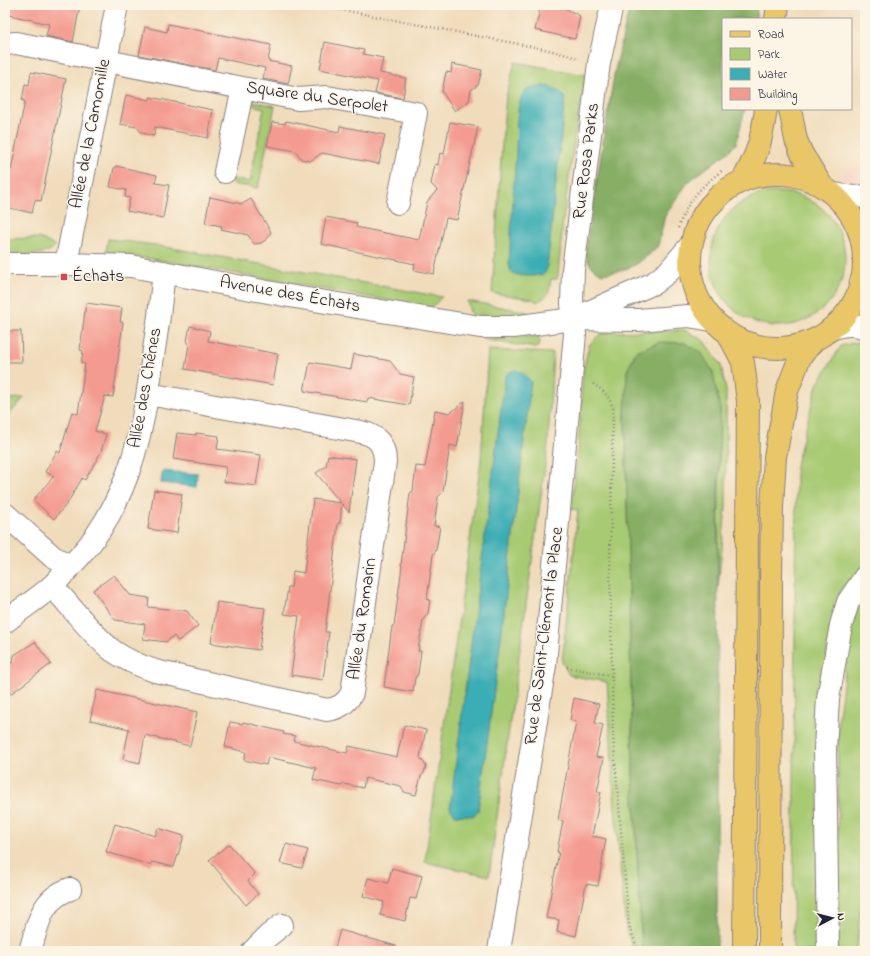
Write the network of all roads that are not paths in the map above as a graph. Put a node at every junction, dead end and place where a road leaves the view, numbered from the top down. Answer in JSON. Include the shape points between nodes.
{"nodes":[{"id":1,"x":116,"y":5,"type":"edge"},
{"id":2,"x":612,"y":5,"type":"edge"},
{"id":3,"x":779,"y":5,"type":"edge"},
{"id":4,"x":776,"y":18,"type":"edge"},
{"id":5,"x":782,"y":18,"type":"edge"},
{"id":6,"x":5,"y":44,"type":"edge"},
{"id":7,"x":105,"y":61,"type":"junction"},
{"id":8,"x":244,"y":88,"type":"junction"},
{"id":9,"x":766,"y":110,"type":"edge"},
{"id":10,"x":790,"y":110,"type":"edge"},
{"id":11,"x":225,"y":172,"type":"dead end"},
{"id":12,"x":736,"y":172,"type":"junction"},
{"id":13,"x":833,"y":194,"type":"junction"},
{"id":14,"x":865,"y":196,"type":"edge"},
{"id":15,"x":398,"y":203,"type":"dead end"},
{"id":16,"x":865,"y":206,"type":"edge"},
{"id":17,"x":684,"y":237,"type":"junction"},
{"id":18,"x":5,"y":264,"type":"edge"},
{"id":19,"x":66,"y":264,"type":"junction"},
{"id":20,"x":164,"y":272,"type":"junction"},
{"id":21,"x":863,"y":280,"type":"edge"},
{"id":22,"x":574,"y":319,"type":"junction"},
{"id":23,"x":712,"y":320,"type":"junction"},
{"id":24,"x":865,"y":328,"type":"edge"},
{"id":25,"x":823,"y":335,"type":"junction"},
{"id":26,"x":730,"y":337,"type":"junction"},
{"id":27,"x":148,"y":394,"type":"junction"},
{"id":28,"x":5,"y":514,"type":"edge"},
{"id":29,"x":70,"y":566,"type":"junction"},
{"id":30,"x":865,"y":577,"type":"edge"},
{"id":31,"x":52,"y":586,"type":"junction"},
{"id":32,"x":5,"y":622,"type":"edge"},
{"id":33,"x":70,"y":889,"type":"dead end"},
{"id":34,"x":282,"y":926,"type":"dead end"},
{"id":35,"x":30,"y":951,"type":"edge"},
{"id":36,"x":253,"y":951,"type":"edge"},
{"id":37,"x":499,"y":951,"type":"edge"},
{"id":38,"x":744,"y":951,"type":"edge"},
{"id":39,"x":770,"y":951,"type":"edge"},
{"id":40,"x":828,"y":951,"type":"edge"}],
"edges":[{"from":1,"to":7,"type":"street","name":"Allée de la Camomille"},
{"from":2,"to":22,"type":"street","name":"Rue Rosa Parks","via":[[599,64],[573,270]]},
{"from":3,"to":4,"type":"main road"},
{"from":3,"to":5,"type":"main road"},
{"from":6,"to":7,"type":"street","name":"Square du Serpolet","via":[[16,43]]},
{"from":7,"to":8,"type":"street","name":"Square du Serpolet"},
{"from":7,"to":19,"type":"street","name":"Allée de la Camomille"},
{"from":8,"to":11,"type":"street"},
{"from":8,"to":15,"type":"street","name":"Square du Serpolet","via":[[298,99],[327,97],[416,113]]},
{"from":9,"to":12,"type":"main road","via":[[759,146],[752,164]]},
{"from":10,"to":13,"type":"main road","via":[[796,140],[802,154]]},
{"from":12,"to":13,"type":"main road","via":[[806,177]]},
{"from":12,"to":17,"type":"main road","via":[[730,185],[708,207],[696,228]]},
{"from":13,"to":14,"type":"street"},
{"from":13,"to":16,"type":"street"},
{"from":13,"to":21,"type":"main road","via":[[852,218],[860,237]]},
{"from":17,"to":22,"type":"street","name":"Avenue des Échats","via":[[668,272],[654,283]]},
{"from":17,"to":23,"type":"main road","via":[[695,288],[702,306]]},
{"from":18,"to":19,"type":"street","name":"Avenue des Échats"},
{"from":19,"to":20,"type":"street","name":"Avenue des Échats","via":[[131,266]]},
{"from":20,"to":22,"type":"street","name":"Avenue des Échats","via":[[289,296],[480,327],[513,327]]},
{"from":20,"to":27,"type":"street","name":"Allée des Chênes"},
{"from":21,"to":25,"type":"main road","via":[[847,312]]},
{"from":22,"to":23,"type":"street","name":"Avenue des Échats","via":[[638,320],[688,316]]},
{"from":22,"to":37,"type":"street","name":"Rue de Saint-Clément la Place","via":[[572,381],[545,665]]},
{"from":23,"to":26,"type":"main road"},
{"from":24,"to":25,"type":"street","via":[[840,326]]},
{"from":25,"to":26,"type":"main road","via":[[799,346],[764,350]]},
{"from":25,"to":39,"type":"main road","via":[[800,357],[787,391],[776,456],[771,578]]},
{"from":26,"to":38,"type":"main road","via":[[742,362],[748,402]]},
{"from":27,"to":29,"type":"street","name":"Allée des Chênes","via":[[136,450],[119,497],[101,529]]},
{"from":27,"to":31,"type":"street","name":"Allée du Romarin","via":[[368,433],[380,442],[385,455],[352,693],[348,701],[335,709],[327,710],[148,668],[125,658],[102,641]]},
{"from":28,"to":29,"type":"street","via":[[52,557]]},
{"from":29,"to":31,"type":"street","name":"Allée des Chênes"},
{"from":30,"to":40,"type":"street","via":[[848,602],[828,699]]},
{"from":31,"to":32,"type":"street","name":"Allée des Chênes"},
{"from":33,"to":35,"type":"street","via":[[55,896],[42,911]]},
{"from":34,"to":36,"type":"street"}]}
